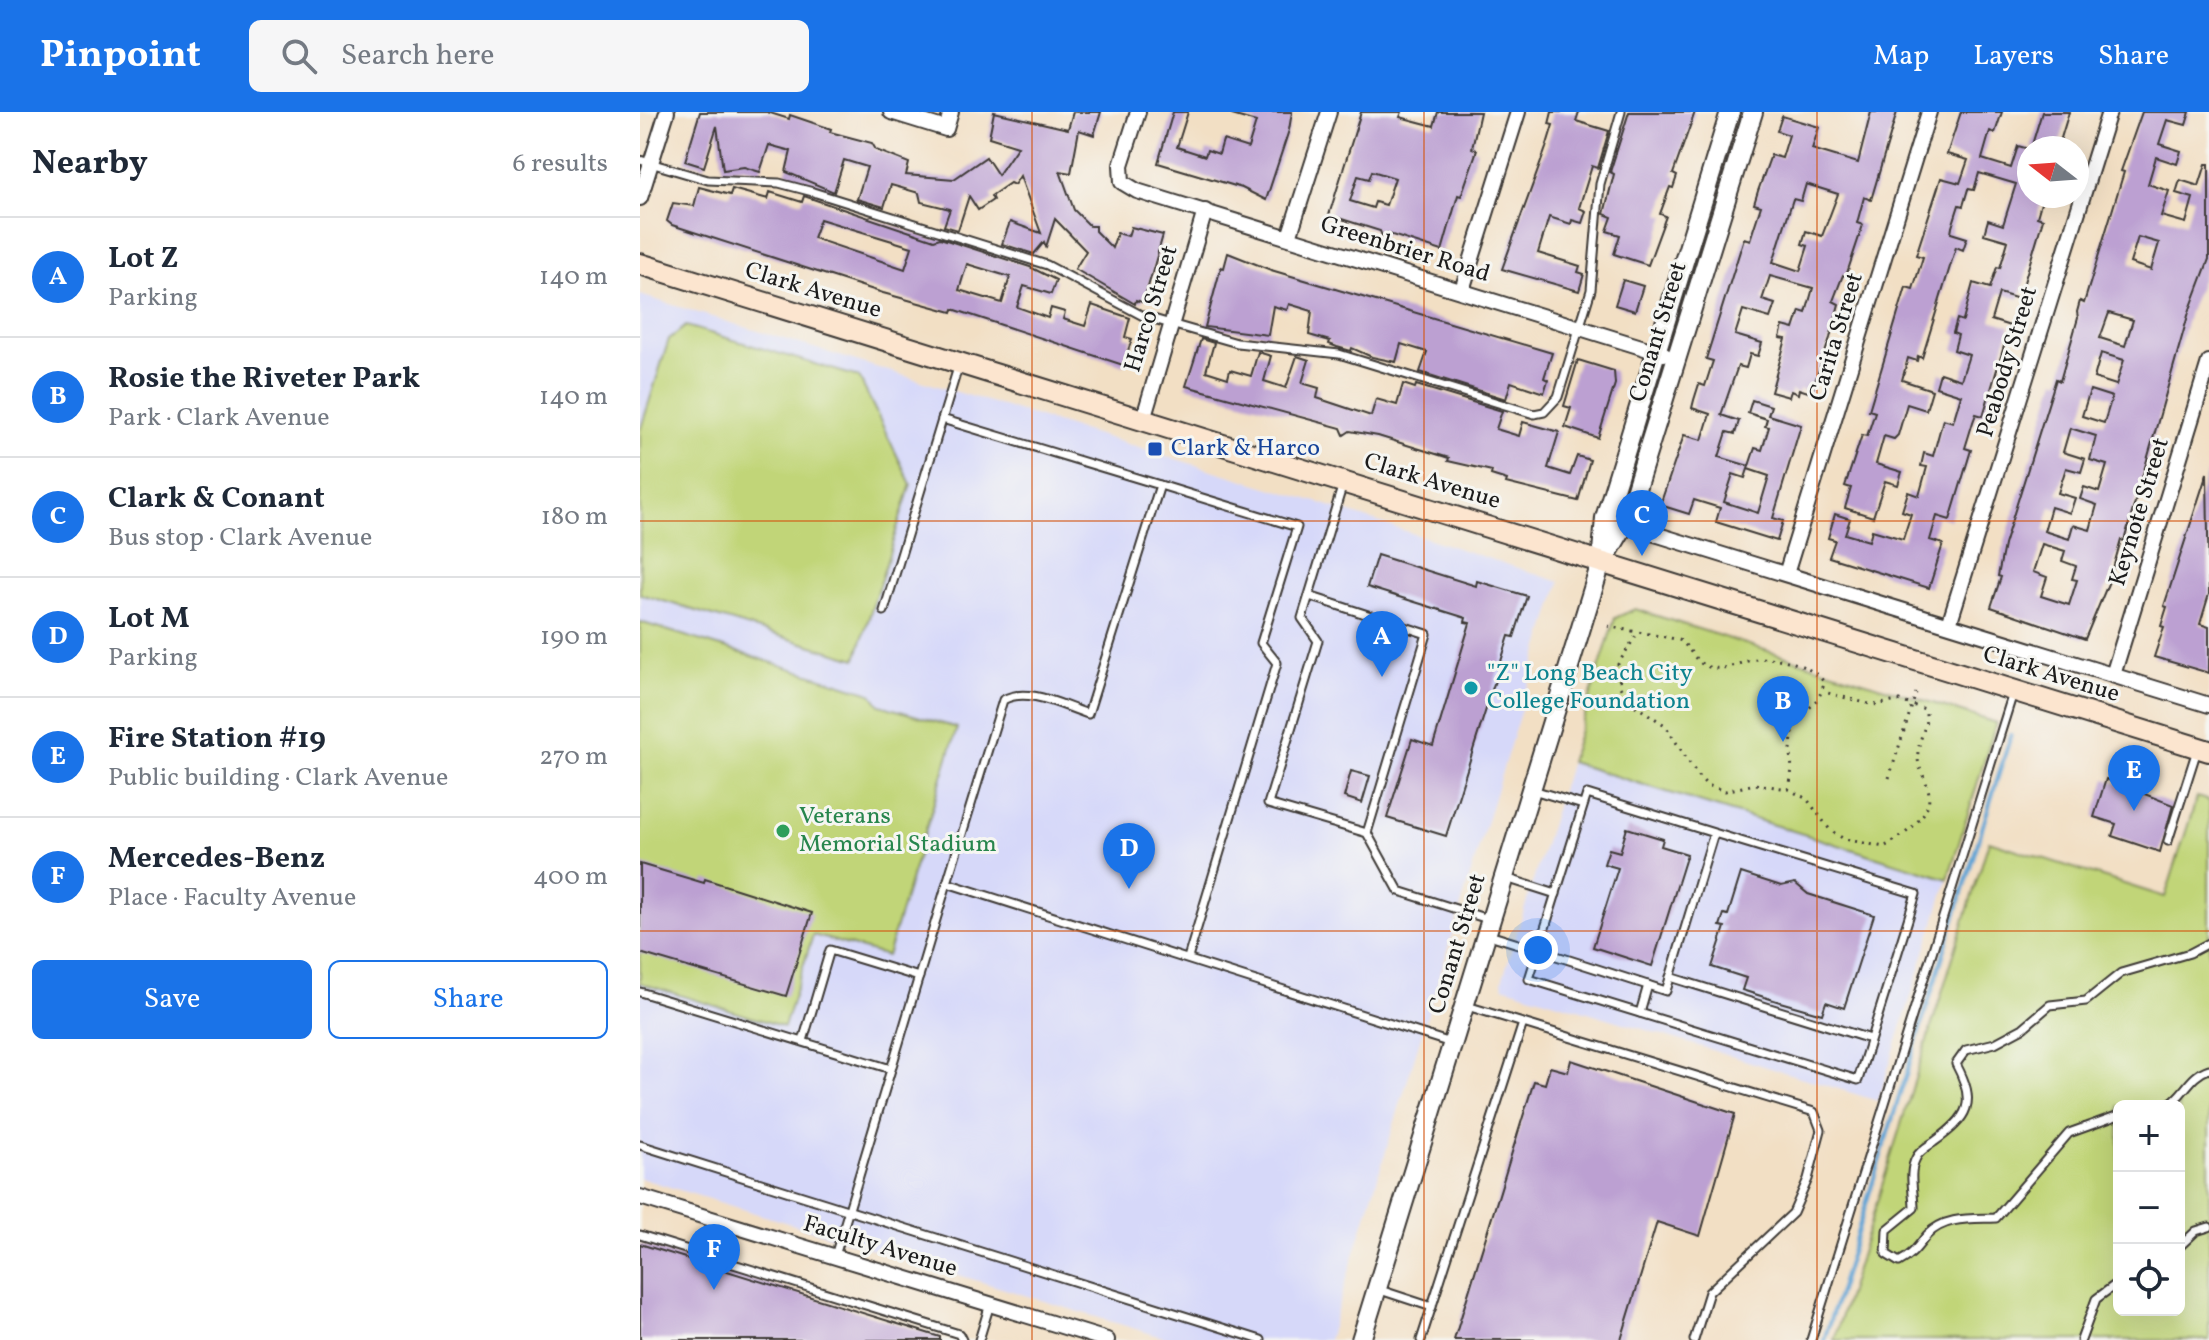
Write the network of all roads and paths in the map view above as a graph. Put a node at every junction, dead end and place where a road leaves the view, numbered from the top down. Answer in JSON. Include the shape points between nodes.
{"nodes":[{"id":1,"x":667,"y":112,"type":"edge"},
{"id":2,"x":891,"y":112,"type":"edge"},
{"id":3,"x":951,"y":112,"type":"edge"},
{"id":4,"x":1138,"y":112,"type":"edge"},
{"id":5,"x":1329,"y":112,"type":"edge"},
{"id":6,"x":1518,"y":112,"type":"edge"},
{"id":7,"x":1621,"y":112,"type":"edge"},
{"id":8,"x":1730,"y":112,"type":"edge"},
{"id":9,"x":1753,"y":112,"type":"edge"},
{"id":10,"x":1929,"y":112,"type":"edge"},
{"id":11,"x":2109,"y":112,"type":"edge"},
{"id":12,"x":646,"y":162,"type":"edge"},
{"id":13,"x":640,"y":198,"type":"edge"},
{"id":14,"x":1205,"y":211,"type":"junction"},
{"id":15,"x":1289,"y":237,"type":"junction"},
{"id":16,"x":640,"y":264,"type":"edge"},
{"id":17,"x":1462,"y":290,"type":"junction"},
{"id":18,"x":1171,"y":324,"type":"junction"},
{"id":19,"x":1579,"y":328,"type":"junction"},
{"id":20,"x":1655,"y":351,"type":"junction"},
{"id":21,"x":1676,"y":358,"type":"junction"},
{"id":22,"x":2209,"y":362,"type":"edge"},
{"id":23,"x":959,"y":363,"type":"junction"},
{"id":24,"x":942,"y":419,"type":"junction"},
{"id":25,"x":1143,"y":420,"type":"junction"},
{"id":26,"x":1343,"y":482,"type":"junction"},
{"id":27,"x":1160,"y":485,"type":"junction"},
{"id":28,"x":1605,"y":518,"type":"junction"},
{"id":29,"x":1625,"y":524,"type":"junction"},
{"id":30,"x":1601,"y":563,"type":"junction"},
{"id":31,"x":1786,"y":574,"type":"junction"},
{"id":32,"x":1309,"y":596,"type":"junction"},
{"id":33,"x":884,"y":611,"type":"dead end"},
{"id":34,"x":1949,"y":624,"type":"junction"},
{"id":35,"x":1608,"y":626,"type":"dead end"},
{"id":36,"x":1637,"y":634,"type":"junction"},
{"id":37,"x":2113,"y":675,"type":"junction"},
{"id":38,"x":2014,"y":690,"type":"junction"},
{"id":39,"x":1822,"y":692,"type":"junction"},
{"id":40,"x":1916,"y":693,"type":"dead end"},
{"id":41,"x":1912,"y":703,"type":"junction"},
{"id":42,"x":2209,"y":705,"type":"edge"},
{"id":43,"x":2203,"y":749,"type":"edge"},
{"id":44,"x":1889,"y":778,"type":"dead end"},
{"id":45,"x":1531,"y":789,"type":"junction"},
{"id":46,"x":1788,"y":789,"type":"junction"},
{"id":47,"x":1583,"y":805,"type":"junction"},
{"id":48,"x":1367,"y":833,"type":"junction"},
{"id":49,"x":1714,"y":833,"type":"junction"},
{"id":50,"x":2168,"y":841,"type":"dead end"},
{"id":51,"x":1504,"y":878,"type":"junction"},
{"id":52,"x":947,"y":883,"type":"junction"},
{"id":53,"x":1556,"y":894,"type":"junction"},
{"id":54,"x":1489,"y":927,"type":"junction"},
{"id":55,"x":2209,"y":943,"type":"edge"},
{"id":56,"x":1538,"y":950,"type":"junction"},
{"id":57,"x":1188,"y":958,"type":"junction"},
{"id":58,"x":919,"y":977,"type":"junction"},
{"id":59,"x":1670,"y":977,"type":"junction"},
{"id":60,"x":1648,"y":985,"type":"junction"},
{"id":61,"x":640,"y":992,"type":"edge"},
{"id":62,"x":1464,"y":1005,"type":"junction"},
{"id":63,"x":1640,"y":1013,"type":"junction"},
{"id":64,"x":1523,"y":1023,"type":"junction"},
{"id":65,"x":1870,"y":1039,"type":"junction"},
{"id":66,"x":803,"y":1041,"type":"junction"},
{"id":67,"x":1453,"y":1044,"type":"junction"},
{"id":68,"x":891,"y":1069,"type":"junction"},
{"id":69,"x":2209,"y":1069,"type":"edge"},
{"id":70,"x":2177,"y":1100,"type":"edge"},
{"id":71,"x":2113,"y":1117,"type":"edge"},
{"id":72,"x":640,"y":1145,"type":"edge"},
{"id":73,"x":640,"y":1197,"type":"edge"},
{"id":74,"x":849,"y":1209,"type":"junction"},
{"id":75,"x":2209,"y":1227,"type":"edge"},
{"id":76,"x":640,"y":1235,"type":"edge"},
{"id":77,"x":2182,"y":1244,"type":"edge"},
{"id":78,"x":835,"y":1256,"type":"junction"},
{"id":79,"x":2113,"y":1286,"type":"edge"},
{"id":80,"x":1376,"y":1289,"type":"junction"},
{"id":81,"x":990,"y":1304,"type":"junction"},
{"id":82,"x":1432,"y":1307,"type":"junction"},
{"id":83,"x":962,"y":1340,"type":"edge"},
{"id":84,"x":979,"y":1340,"type":"edge"},
{"id":85,"x":1107,"y":1340,"type":"edge"},
{"id":86,"x":1261,"y":1340,"type":"edge"},
{"id":87,"x":1361,"y":1340,"type":"edge"},
{"id":88,"x":1421,"y":1340,"type":"edge"},
{"id":89,"x":1694,"y":1340,"type":"edge"},
{"id":90,"x":1811,"y":1340,"type":"edge"},
{"id":91,"x":2081,"y":1340,"type":"edge"}],
"edges":[{"from":1,"to":12,"type":"street"},
{"from":2,"to":3,"type":"street","via":[[946,129]]},
{"from":4,"to":14,"type":"street","name":"Greenbrier Road","via":[[1121,165],[1122,182]]},
{"from":5,"to":15,"type":"street"},
{"from":6,"to":17,"type":"street"},
{"from":7,"to":19,"type":"lane","via":[[1600,184],[1595,271]]},
{"from":8,"to":20,"type":"street","name":"Conant Street"},
{"from":9,"to":21,"type":"street","name":"Conant Street"},
{"from":10,"to":31,"type":"street","name":"Carita Street"},
{"from":11,"to":34,"type":"street","name":"Peabody Street"},
{"from":12,"to":13,"type":"street"},
{"from":12,"to":18,"type":"lane","via":[[708,180],[779,183],[813,192],[1047,265],[1118,306]]},
{"from":14,"to":15,"type":"street","name":"Greenbrier Road"},
{"from":14,"to":18,"type":"street","name":"Harco Street"},
{"from":15,"to":17,"type":"street","name":"Greenbrier Road"},
{"from":16,"to":23,"type":"main road","name":"Clark Avenue"},
{"from":17,"to":19,"type":"street","name":"Greenbrier Road"},
{"from":18,"to":19,"type":"lane","via":[[1237,343],[1331,352],[1534,414],[1554,404]]},
{"from":18,"to":25,"type":"street","name":"Harco Street"},
{"from":19,"to":20,"type":"street","name":"Greenbrier Road"},
{"from":20,"to":21,"type":"street","name":"Greenbrier Road"},
{"from":20,"to":28,"type":"street","name":"Conant Street"},
{"from":21,"to":29,"type":"street","name":"Conant Street"},
{"from":22,"to":37,"type":"street","name":"Keynote Street"},
{"from":23,"to":24,"type":"lane"},
{"from":23,"to":25,"type":"main road","name":"Clark Avenue"},
{"from":24,"to":27,"type":"lane"},
{"from":24,"to":33,"type":"lane"},
{"from":25,"to":26,"type":"main road","name":"Clark Avenue"},
{"from":26,"to":30,"type":"main road","name":"Clark Avenue"},
{"from":26,"to":32,"type":"lane"},
{"from":27,"to":52,"type":"lane","via":[[1088,714],[1025,695],[1003,700]]},
{"from":27,"to":57,"type":"lane","via":[[1297,527],[1261,643],[1277,663]]},
{"from":28,"to":29,"type":"street","name":"Clark Avenue"},
{"from":28,"to":30,"type":"street","name":"Conant Street"},
{"from":29,"to":30,"type":"street","name":"Conant Street"},
{"from":29,"to":31,"type":"street","name":"Clark Avenue"},
{"from":30,"to":38,"type":"main road","name":"Clark Avenue"},
{"from":30,"to":45,"type":"street","name":"Conant Street"},
{"from":31,"to":34,"type":"street","name":"Clark Avenue"},
{"from":32,"to":48,"type":"lane","via":[[1302,618],[1318,641],[1268,804]]},
{"from":32,"to":48,"type":"lane","via":[[1427,634]]},
{"from":34,"to":37,"type":"street","name":"Clark Avenue"},
{"from":35,"to":36,"type":"path"},
{"from":36,"to":39,"type":"path","via":[[1681,640],[1697,661],[1713,668],[1760,658],[1806,667],[1824,682]]},
{"from":36,"to":46,"type":"path","via":[[1618,664],[1620,687],[1631,703],[1665,725],[1698,776],[1725,791],[1755,784]]},
{"from":37,"to":42,"type":"street","name":"Clark Avenue"},
{"from":38,"to":43,"type":"main road","name":"Clark Avenue"},
{"from":38,"to":90,"type":"lane"},
{"from":39,"to":41,"type":"path","via":[[1873,705]]},
{"from":39,"to":46,"type":"path","via":[[1794,729]]},
{"from":40,"to":41,"type":"path"},
{"from":41,"to":44,"type":"path"},
{"from":41,"to":46,"type":"path","via":[[1925,709],[1927,717],[1918,759],[1929,797],[1924,812],[1898,839],[1884,847],[1844,839],[1830,830],[1807,799]]},
{"from":43,"to":50,"type":"lane"},
{"from":45,"to":47,"type":"lane"},
{"from":45,"to":51,"type":"street","name":"Conant Street"},
{"from":47,"to":49,"type":"lane","via":[[1587,794]]},
{"from":47,"to":53,"type":"lane"},
{"from":48,"to":54,"type":"lane","via":[[1399,891]]},
{"from":49,"to":59,"type":"lane"},
{"from":49,"to":65,"type":"lane","via":[[1916,894]]},
{"from":51,"to":53,"type":"lane"},
{"from":51,"to":54,"type":"street","name":"Conant Street"},
{"from":52,"to":57,"type":"lane"},
{"from":52,"to":58,"type":"lane"},
{"from":53,"to":56,"type":"lane"},
{"from":54,"to":56,"type":"lane"},
{"from":54,"to":62,"type":"street","name":"Conant Street"},
{"from":55,"to":71,"type":"lane","via":[[2121,973],[2086,1001],[2050,1005],[2023,1028],[1966,1050],[1956,1064],[1968,1086],[1968,1107],[1953,1128],[1917,1154],[1911,1171],[1914,1208],[1887,1230],[1886,1254],[1899,1262],[1950,1220],[1996,1218],[2069,1133]]},
{"from":56,"to":60,"type":"lane"},
{"from":56,"to":63,"type":"lane","via":[[1529,979]]},
{"from":57,"to":67,"type":"lane"},
{"from":58,"to":66,"type":"lane","via":[[830,950]]},
{"from":58,"to":68,"type":"lane"},
{"from":59,"to":60,"type":"lane","via":[[1666,991]]},
{"from":59,"to":65,"type":"lane"},
{"from":60,"to":63,"type":"lane"},
{"from":61,"to":66,"type":"lane"},
{"from":62,"to":64,"type":"lane"},
{"from":62,"to":67,"type":"street","name":"Conant Street"},
{"from":63,"to":65,"type":"lane","via":[[1858,1080]]},
{"from":64,"to":82,"type":"lane"},
{"from":64,"to":89,"type":"lane","via":[[1814,1112],[1821,1130],[1793,1213],[1709,1292]]},
{"from":66,"to":68,"type":"lane"},
{"from":67,"to":80,"type":"street","name":"Conant Street"},
{"from":68,"to":74,"type":"lane"},
{"from":69,"to":70,"type":"lane","via":[[2196,1074]]},
{"from":72,"to":74,"type":"lane"},
{"from":73,"to":78,"type":"street","name":"Faculty Avenue"},
{"from":74,"to":78,"type":"lane"},
{"from":74,"to":86,"type":"lane"},
{"from":75,"to":77,"type":"lane"},
{"from":76,"to":83,"type":"lane","via":[[959,1334]]},
{"from":78,"to":81,"type":"street","name":"Faculty Avenue"},
{"from":79,"to":91,"type":"lane","via":[[2096,1299]]},
{"from":80,"to":82,"type":"lane"},
{"from":80,"to":87,"type":"street","name":"Conant Street"},
{"from":81,"to":84,"type":"lane"},
{"from":81,"to":85,"type":"street","name":"Faculty Avenue"},
{"from":82,"to":88,"type":"lane"}]}
